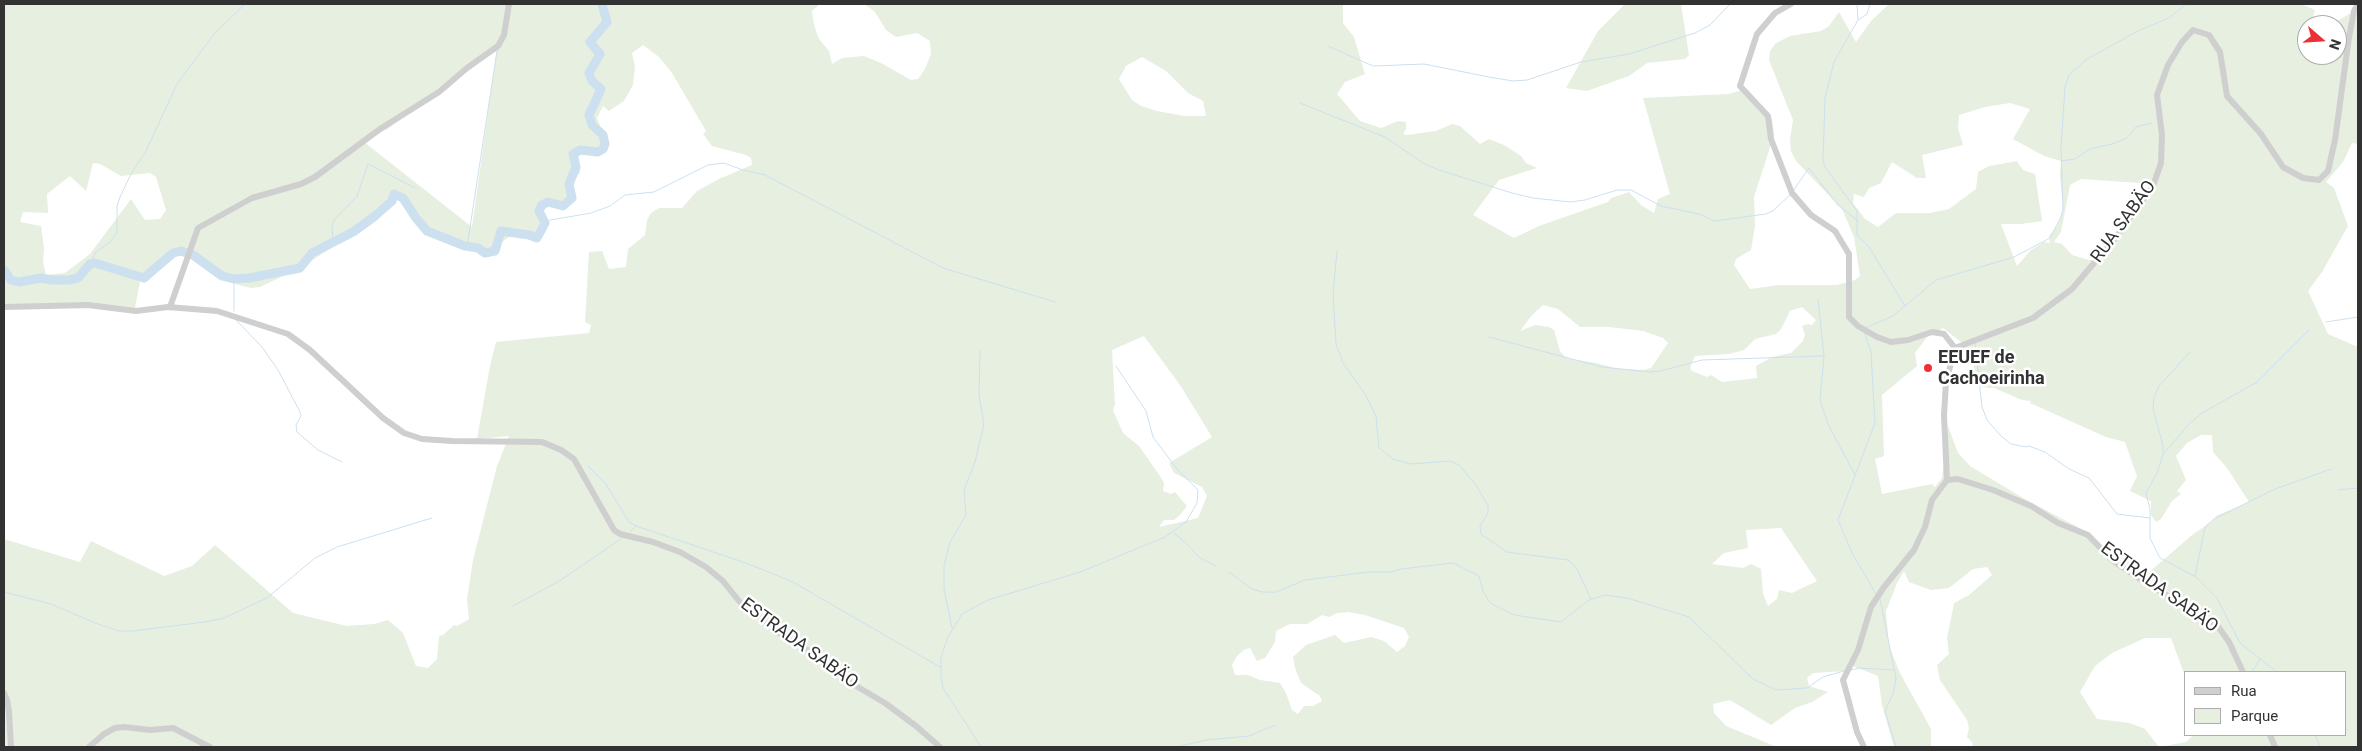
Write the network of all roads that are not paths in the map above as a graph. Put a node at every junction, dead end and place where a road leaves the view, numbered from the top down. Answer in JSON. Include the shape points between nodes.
{"nodes":[{"id":1,"x":509,"y":4,"type":"edge"},
{"id":2,"x":1791,"y":4,"type":"edge"},
{"id":3,"x":2358,"y":4,"type":"edge"},
{"id":4,"x":4,"y":307,"type":"edge"},
{"id":5,"x":170,"y":307,"type":"junction"},
{"id":6,"x":1955,"y":348,"type":"junction"},
{"id":7,"x":1947,"y":480,"type":"junction"},
{"id":8,"x":2243,"y":671,"type":"edge"},
{"id":9,"x":4,"y":693,"type":"edge"},
{"id":10,"x":10,"y":747,"type":"edge"},
{"id":11,"x":89,"y":747,"type":"edge"},
{"id":12,"x":210,"y":747,"type":"edge"},
{"id":13,"x":940,"y":747,"type":"edge"},
{"id":14,"x":1864,"y":747,"type":"edge"}],
"edges":[{"from":1,"to":5,"type":"street","via":[[504,35],[496,49],[439,92],[380,128],[315,177],[252,198],[201,226],[195,232]]},
{"from":2,"to":6,"type":"street","via":[[1775,13],[1757,34],[1740,86],[1768,116],[1771,139],[1792,193],[1811,215],[1835,231],[1849,254],[1849,317],[1858,326],[1891,342],[1932,332],[1944,334]]},
{"from":3,"to":6,"type":"street","name":"RUA SABÄO","via":[[2349,38],[2335,140],[2328,171],[2319,180],[2303,178],[2283,166],[2228,96],[2220,52],[2209,35],[2193,30],[2168,65],[2157,95],[2162,164],[2153,186],[2116,237],[2072,289],[2034,318]]},
{"from":4,"to":5,"type":"street","name":"ESTRADA SABÄO","via":[[88,305],[136,311]]},
{"from":5,"to":13,"type":"street","name":"ESTRADA SABÄO","via":[[218,311],[288,334],[404,433],[422,439],[542,442],[561,450],[574,459],[614,530],[680,552],[706,567],[739,601],[779,633],[821,658],[850,683],[885,703]]},
{"from":6,"to":7,"type":"street","via":[[1946,382],[1944,415]]},
{"from":7,"to":8,"type":"street","name":"ESTRADA SABÄO","via":[[1958,479],[1992,490],[2088,535],[2112,560],[2217,625]]},
{"from":7,"to":14,"type":"street","via":[[1932,500],[1925,527],[1914,550],[1871,607],[1858,650],[1843,680]]},
{"from":9,"to":10,"type":"street","via":[[8,700]]},
{"from":11,"to":12,"type":"street","via":[[104,734],[124,727],[173,728]]}]}
